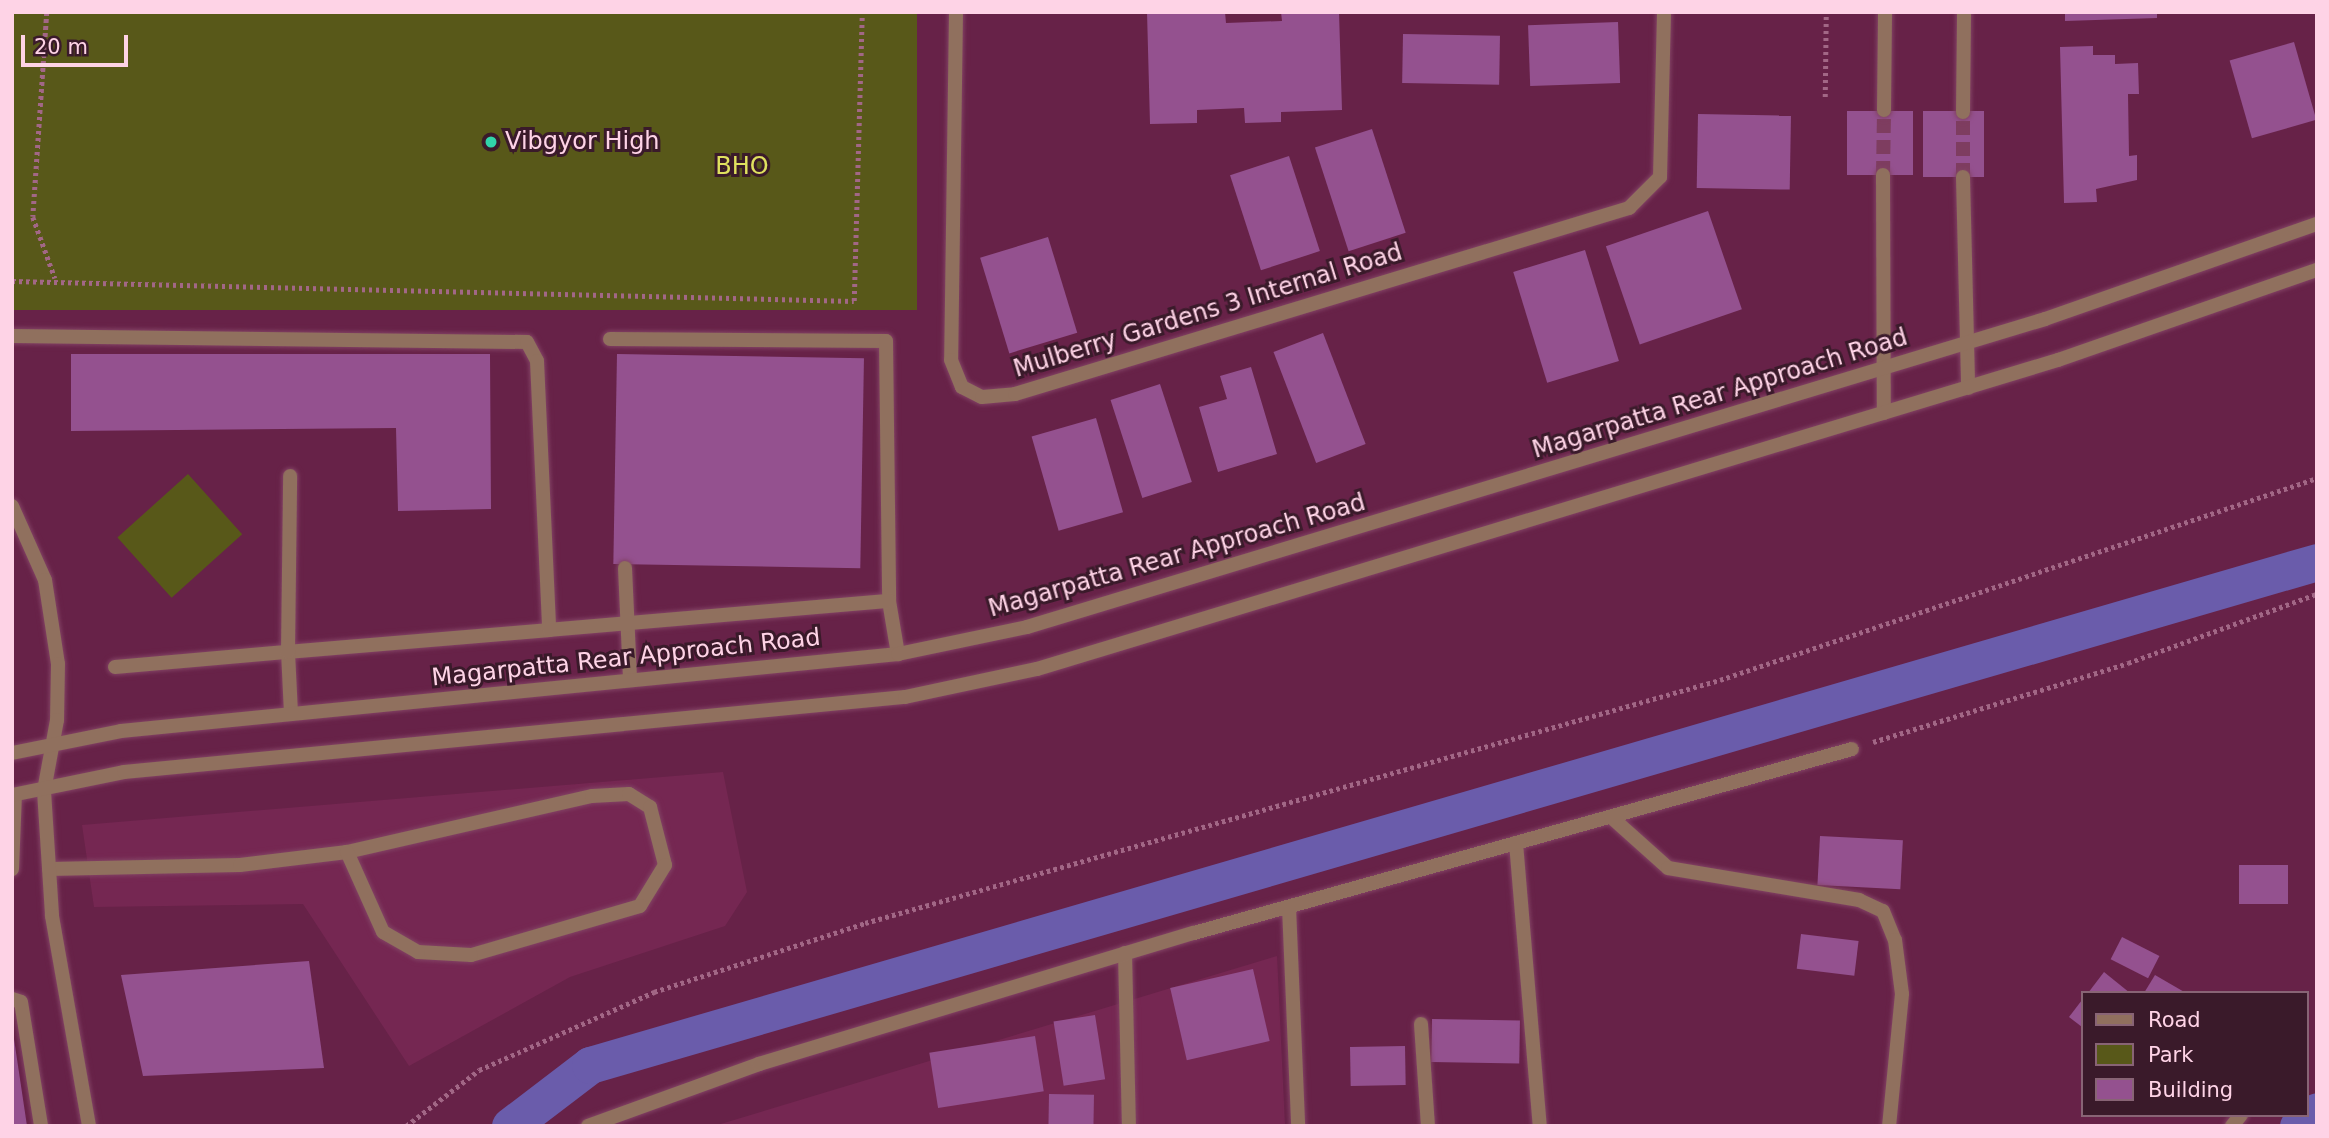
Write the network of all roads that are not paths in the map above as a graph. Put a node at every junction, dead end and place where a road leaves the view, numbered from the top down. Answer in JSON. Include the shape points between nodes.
{"nodes":[{"id":1,"x":956,"y":12,"type":"edge"},
{"id":2,"x":1664,"y":12,"type":"edge"},
{"id":3,"x":1885,"y":12,"type":"edge"},
{"id":4,"x":1964,"y":12,"type":"edge"},
{"id":5,"x":1884,"y":110,"type":"tunnel mouth"},
{"id":6,"x":1964,"y":112,"type":"tunnel mouth"},
{"id":7,"x":1883,"y":175,"type":"tunnel mouth"},
{"id":8,"x":1963,"y":177,"type":"tunnel mouth"},
{"id":9,"x":2317,"y":225,"type":"edge"},
{"id":10,"x":2317,"y":270,"type":"edge"},
{"id":11,"x":12,"y":336,"type":"edge"},
{"id":12,"x":610,"y":339,"type":"dead end"},
{"id":13,"x":1966,"y":343,"type":"junction"},
{"id":14,"x":1880,"y":369,"type":"junction"},
{"id":15,"x":1968,"y":388,"type":"junction"},
{"id":16,"x":1884,"y":413,"type":"junction"},
{"id":17,"x":290,"y":476,"type":"dead end"},
{"id":18,"x":12,"y":506,"type":"edge"},
{"id":19,"x":16,"y":526,"type":"edge"},
{"id":20,"x":625,"y":568,"type":"dead end"},
{"id":21,"x":889,"y":601,"type":"junction"},
{"id":22,"x":627,"y":623,"type":"junction"},
{"id":23,"x":549,"y":630,"type":"junction"},
{"id":24,"x":288,"y":652,"type":"junction"},
{"id":25,"x":898,"y":654,"type":"junction"},
{"id":26,"x":115,"y":667,"type":"dead end"},
{"id":27,"x":630,"y":680,"type":"junction"},
{"id":28,"x":291,"y":714,"type":"junction"},
{"id":29,"x":52,"y":748,"type":"junction"},
{"id":30,"x":1852,"y":749,"type":"road end"},
{"id":31,"x":12,"y":752,"type":"edge"},
{"id":32,"x":44,"y":791,"type":"junction"},
{"id":33,"x":14,"y":795,"type":"edge"},
{"id":34,"x":1611,"y":817,"type":"junction"},
{"id":35,"x":1517,"y":843,"type":"junction"},
{"id":36,"x":347,"y":852,"type":"junction"},
{"id":37,"x":12,"y":869,"type":"edge"},
{"id":38,"x":49,"y":869,"type":"junction"},
{"id":39,"x":1289,"y":908,"type":"junction"},
{"id":40,"x":1125,"y":953,"type":"junction"},
{"id":41,"x":12,"y":999,"type":"edge"},
{"id":42,"x":1421,"y":1024,"type":"dead end"},
{"id":43,"x":41,"y":1126,"type":"edge"},
{"id":44,"x":89,"y":1126,"type":"edge"},
{"id":45,"x":588,"y":1126,"type":"edge"},
{"id":46,"x":1129,"y":1126,"type":"edge"},
{"id":47,"x":1298,"y":1126,"type":"edge"},
{"id":48,"x":1428,"y":1126,"type":"edge"},
{"id":49,"x":1541,"y":1126,"type":"edge"},
{"id":50,"x":1889,"y":1126,"type":"edge"}],
"edges":[{"from":1,"to":2,"type":"street","name":"Mulberry Gardens 3 Internal Road","via":[[951,360],[962,387],[982,397],[1015,394],[1629,208],[1660,177]]},
{"from":3,"to":5,"type":"street"},
{"from":4,"to":6,"type":"street"},
{"from":7,"to":14,"type":"street"},
{"from":8,"to":13,"type":"street"},
{"from":9,"to":13,"type":"street","name":"Magarpatta Rear Approach Road"},
{"from":10,"to":15,"type":"street"},
{"from":11,"to":23,"type":"street","via":[[527,342],[537,361]]},
{"from":12,"to":21,"type":"street","via":[[886,341]]},
{"from":13,"to":14,"type":"street","name":"Magarpatta Rear Approach Road"},
{"from":13,"to":15,"type":"street"},
{"from":14,"to":16,"type":"street"},
{"from":14,"to":25,"type":"street","name":"Magarpatta Rear Approach Road","via":[[1027,627]]},
{"from":15,"to":16,"type":"street"},
{"from":16,"to":32,"type":"street","via":[[1037,669],[918,694],[124,772]]},
{"from":17,"to":24,"type":"street"},
{"from":18,"to":19,"type":"street"},
{"from":19,"to":29,"type":"street","via":[[44,580],[58,664]]},
{"from":20,"to":22,"type":"street"},
{"from":21,"to":22,"type":"street"},
{"from":21,"to":25,"type":"street"},
{"from":22,"to":23,"type":"street"},
{"from":22,"to":27,"type":"street"},
{"from":23,"to":24,"type":"street"},
{"from":24,"to":26,"type":"street"},
{"from":24,"to":28,"type":"street"},
{"from":25,"to":27,"type":"street","name":"Magarpatta Rear Approach Road"},
{"from":27,"to":28,"type":"street","name":"Magarpatta Rear Approach Road"},
{"from":28,"to":29,"type":"street","name":"Magarpatta Rear Approach Road","via":[[121,731]]},
{"from":29,"to":31,"type":"street","name":"Magarpatta Rear Approach Road"},
{"from":29,"to":32,"type":"street"},
{"from":30,"to":34,"type":"street"},
{"from":32,"to":33,"type":"street"},
{"from":32,"to":38,"type":"street"},
{"from":33,"to":37,"type":"street"},
{"from":34,"to":35,"type":"street"},
{"from":34,"to":50,"type":"street","via":[[1668,868],[1859,900],[1883,911],[1895,940],[1902,994]]},
{"from":35,"to":39,"type":"street"},
{"from":35,"to":49,"type":"street"},
{"from":36,"to":36,"type":"street","via":[[592,796],[629,794],[650,807],[666,865],[640,906],[471,955],[418,952],[383,932]]},
{"from":36,"to":38,"type":"street","via":[[240,865]]},
{"from":38,"to":44,"type":"street"},
{"from":39,"to":40,"type":"street"},
{"from":39,"to":47,"type":"street"},
{"from":40,"to":45,"type":"street","via":[[759,1064]]},
{"from":40,"to":46,"type":"street"},
{"from":41,"to":43,"type":"street","via":[[21,1002]]},
{"from":42,"to":48,"type":"street"}]}
